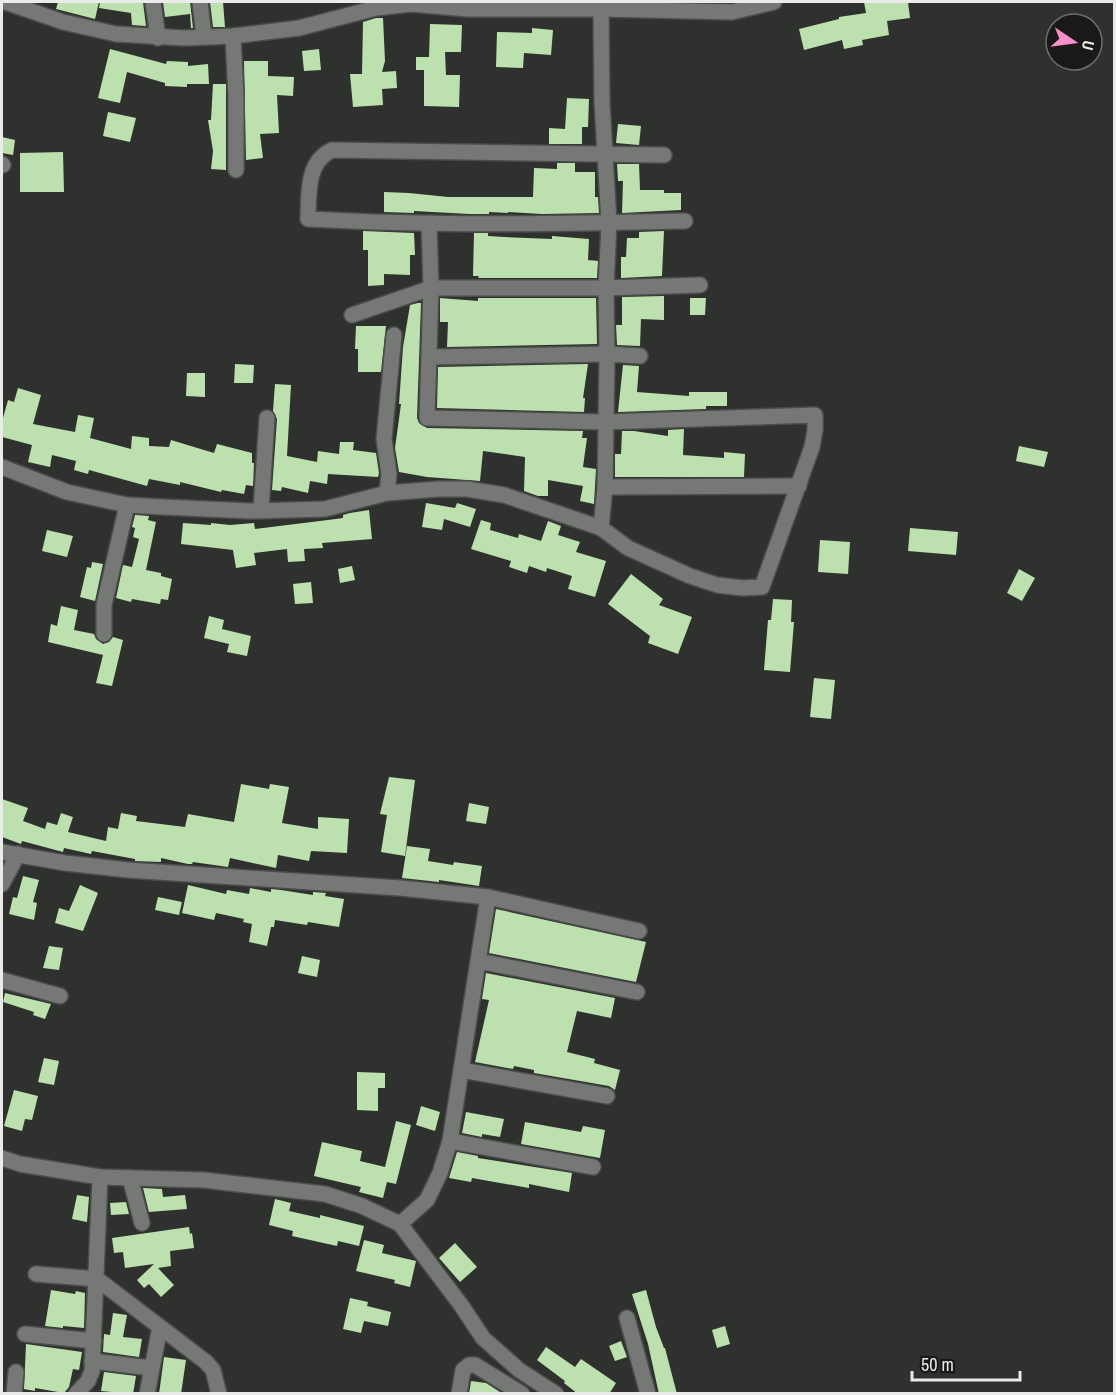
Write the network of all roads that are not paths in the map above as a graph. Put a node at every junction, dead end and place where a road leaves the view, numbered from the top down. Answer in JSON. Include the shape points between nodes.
{"nodes":[{"id":1,"x":5,"y":2,"type":"edge"},
{"id":2,"x":153,"y":2,"type":"edge"},
{"id":3,"x":200,"y":2,"type":"edge"},
{"id":4,"x":774,"y":2,"type":"edge"},
{"id":5,"x":411,"y":3,"type":"edge"},
{"id":6,"x":564,"y":6,"type":"edge"},
{"id":7,"x":602,"y":9,"type":"junction"},
{"id":8,"x":233,"y":36,"type":"junction"},
{"id":9,"x":204,"y":37,"type":"junction"},
{"id":10,"x":158,"y":38,"type":"junction"},
{"id":11,"x":606,"y":155,"type":"junction"},
{"id":12,"x":664,"y":155,"type":"dead end"},
{"id":13,"x":236,"y":170,"type":"dead end"},
{"id":14,"x":685,"y":221,"type":"dead end"},
{"id":15,"x":429,"y":223,"type":"junction"},
{"id":16,"x":609,"y":223,"type":"junction"},
{"id":17,"x":700,"y":285,"type":"dead end"},
{"id":18,"x":431,"y":288,"type":"junction"},
{"id":19,"x":606,"y":288,"type":"junction"},
{"id":20,"x":352,"y":315,"type":"dead end"},
{"id":21,"x":394,"y":335,"type":"dead end"},
{"id":22,"x":607,"y":354,"type":"junction"},
{"id":23,"x":640,"y":356,"type":"dead end"},
{"id":24,"x":429,"y":357,"type":"junction"},
{"id":25,"x":267,"y":417,"type":"dead end"},
{"id":26,"x":604,"y":422,"type":"junction"},
{"id":27,"x":2,"y":467,"type":"edge"},
{"id":28,"x":799,"y":486,"type":"junction"},
{"id":29,"x":604,"y":487,"type":"junction"},
{"id":30,"x":387,"y":493,"type":"junction"},
{"id":31,"x":127,"y":505,"type":"junction"},
{"id":32,"x":261,"y":510,"type":"junction"},
{"id":33,"x":601,"y":528,"type":"junction"},
{"id":34,"x":104,"y":634,"type":"dead end"},
{"id":35,"x":2,"y":852,"type":"edge"},
{"id":36,"x":18,"y":854,"type":"junction"},
{"id":37,"x":2,"y":884,"type":"edge"},
{"id":38,"x":488,"y":897,"type":"junction"},
{"id":39,"x":639,"y":931,"type":"dead end"},
{"id":40,"x":478,"y":961,"type":"junction"},
{"id":41,"x":2,"y":980,"type":"edge"},
{"id":42,"x":637,"y":992,"type":"dead end"},
{"id":43,"x":60,"y":996,"type":"dead end"},
{"id":44,"x":461,"y":1070,"type":"junction"},
{"id":45,"x":607,"y":1096,"type":"dead end"},
{"id":46,"x":450,"y":1141,"type":"junction"},
{"id":47,"x":2,"y":1158,"type":"edge"},
{"id":48,"x":593,"y":1167,"type":"dead end"},
{"id":49,"x":100,"y":1178,"type":"junction"},
{"id":50,"x":130,"y":1178,"type":"junction"},
{"id":51,"x":142,"y":1223,"type":"dead end"},
{"id":52,"x":400,"y":1224,"type":"junction"},
{"id":53,"x":36,"y":1274,"type":"dead end"},
{"id":54,"x":97,"y":1279,"type":"junction"},
{"id":55,"x":627,"y":1318,"type":"dead end"},
{"id":56,"x":160,"y":1327,"type":"junction"},
{"id":57,"x":24,"y":1334,"type":"dead end"},
{"id":58,"x":94,"y":1341,"type":"junction"},
{"id":59,"x":92,"y":1361,"type":"junction"},
{"id":60,"x":151,"y":1368,"type":"junction"},
{"id":61,"x":16,"y":1372,"type":"dead end"},
{"id":62,"x":550,"y":1392,"type":"edge"},
{"id":63,"x":14,"y":1394,"type":"edge"},
{"id":64,"x":76,"y":1394,"type":"edge"},
{"id":65,"x":147,"y":1394,"type":"edge"},
{"id":66,"x":219,"y":1394,"type":"edge"},
{"id":67,"x":459,"y":1394,"type":"edge"},
{"id":68,"x":522,"y":1394,"type":"edge"},
{"id":69,"x":648,"y":1394,"type":"edge"}],
"edges":[{"from":1,"to":10,"type":"street","via":[[63,22],[116,34]]},
{"from":2,"to":10,"type":"street"},
{"from":3,"to":9,"type":"street"},
{"from":4,"to":7,"type":"street","via":[[732,12]]},
{"from":5,"to":6,"type":"street","via":[[468,9]]},
{"from":5,"to":8,"type":"street","via":[[299,28]]},
{"from":6,"to":7,"type":"street"},
{"from":7,"to":11,"type":"street"},
{"from":8,"to":9,"type":"street"},
{"from":8,"to":13,"type":"street"},
{"from":9,"to":10,"type":"street"},
{"from":11,"to":12,"type":"street"},
{"from":11,"to":15,"type":"street","via":[[340,149],[325,153],[313,167],[308,219]]},
{"from":11,"to":16,"type":"street"},
{"from":14,"to":16,"type":"street"},
{"from":15,"to":16,"type":"street"},
{"from":15,"to":18,"type":"street"},
{"from":16,"to":19,"type":"street"},
{"from":17,"to":19,"type":"street"},
{"from":18,"to":19,"type":"street"},
{"from":18,"to":20,"type":"street"},
{"from":18,"to":24,"type":"street"},
{"from":19,"to":22,"type":"street"},
{"from":21,"to":30,"type":"street","via":[[384,439],[389,474]]},
{"from":22,"to":23,"type":"street"},
{"from":22,"to":24,"type":"street"},
{"from":22,"to":26,"type":"street"},
{"from":24,"to":26,"type":"street","via":[[427,418]]},
{"from":25,"to":32,"type":"street"},
{"from":26,"to":28,"type":"street","via":[[814,415],[812,447]]},
{"from":26,"to":29,"type":"street"},
{"from":27,"to":31,"type":"street","via":[[67,492]]},
{"from":28,"to":29,"type":"street"},
{"from":28,"to":33,"type":"street","via":[[762,587],[717,585],[690,576],[628,548]]},
{"from":29,"to":33,"type":"street"},
{"from":30,"to":32,"type":"street","via":[[325,509]]},
{"from":30,"to":33,"type":"street","via":[[467,489],[504,495]]},
{"from":31,"to":32,"type":"street"},
{"from":31,"to":34,"type":"street","via":[[104,605]]},
{"from":35,"to":36,"type":"street"},
{"from":36,"to":37,"type":"street"},
{"from":36,"to":38,"type":"street","via":[[128,870]]},
{"from":38,"to":39,"type":"street"},
{"from":38,"to":40,"type":"street"},
{"from":40,"to":42,"type":"street"},
{"from":40,"to":44,"type":"street"},
{"from":41,"to":43,"type":"street"},
{"from":44,"to":45,"type":"street"},
{"from":44,"to":46,"type":"street"},
{"from":46,"to":48,"type":"street"},
{"from":46,"to":52,"type":"street","via":[[427,1200]]},
{"from":47,"to":49,"type":"street"},
{"from":49,"to":50,"type":"street"},
{"from":49,"to":54,"type":"street"},
{"from":50,"to":51,"type":"street"},
{"from":50,"to":52,"type":"street","via":[[203,1180],[325,1194]]},
{"from":52,"to":62,"type":"street","via":[[483,1338]]},
{"from":53,"to":54,"type":"street"},
{"from":54,"to":56,"type":"street"},
{"from":54,"to":58,"type":"street"},
{"from":55,"to":69,"type":"street"},
{"from":56,"to":60,"type":"street"},
{"from":56,"to":66,"type":"street","via":[[206,1362],[213,1370]]},
{"from":57,"to":58,"type":"street"},
{"from":58,"to":59,"type":"street"},
{"from":59,"to":60,"type":"street"},
{"from":59,"to":64,"type":"street","via":[[88,1381]]},
{"from":60,"to":65,"type":"street"},
{"from":61,"to":63,"type":"street"},
{"from":67,"to":68,"type":"street","via":[[463,1370],[475,1365]]}]}
